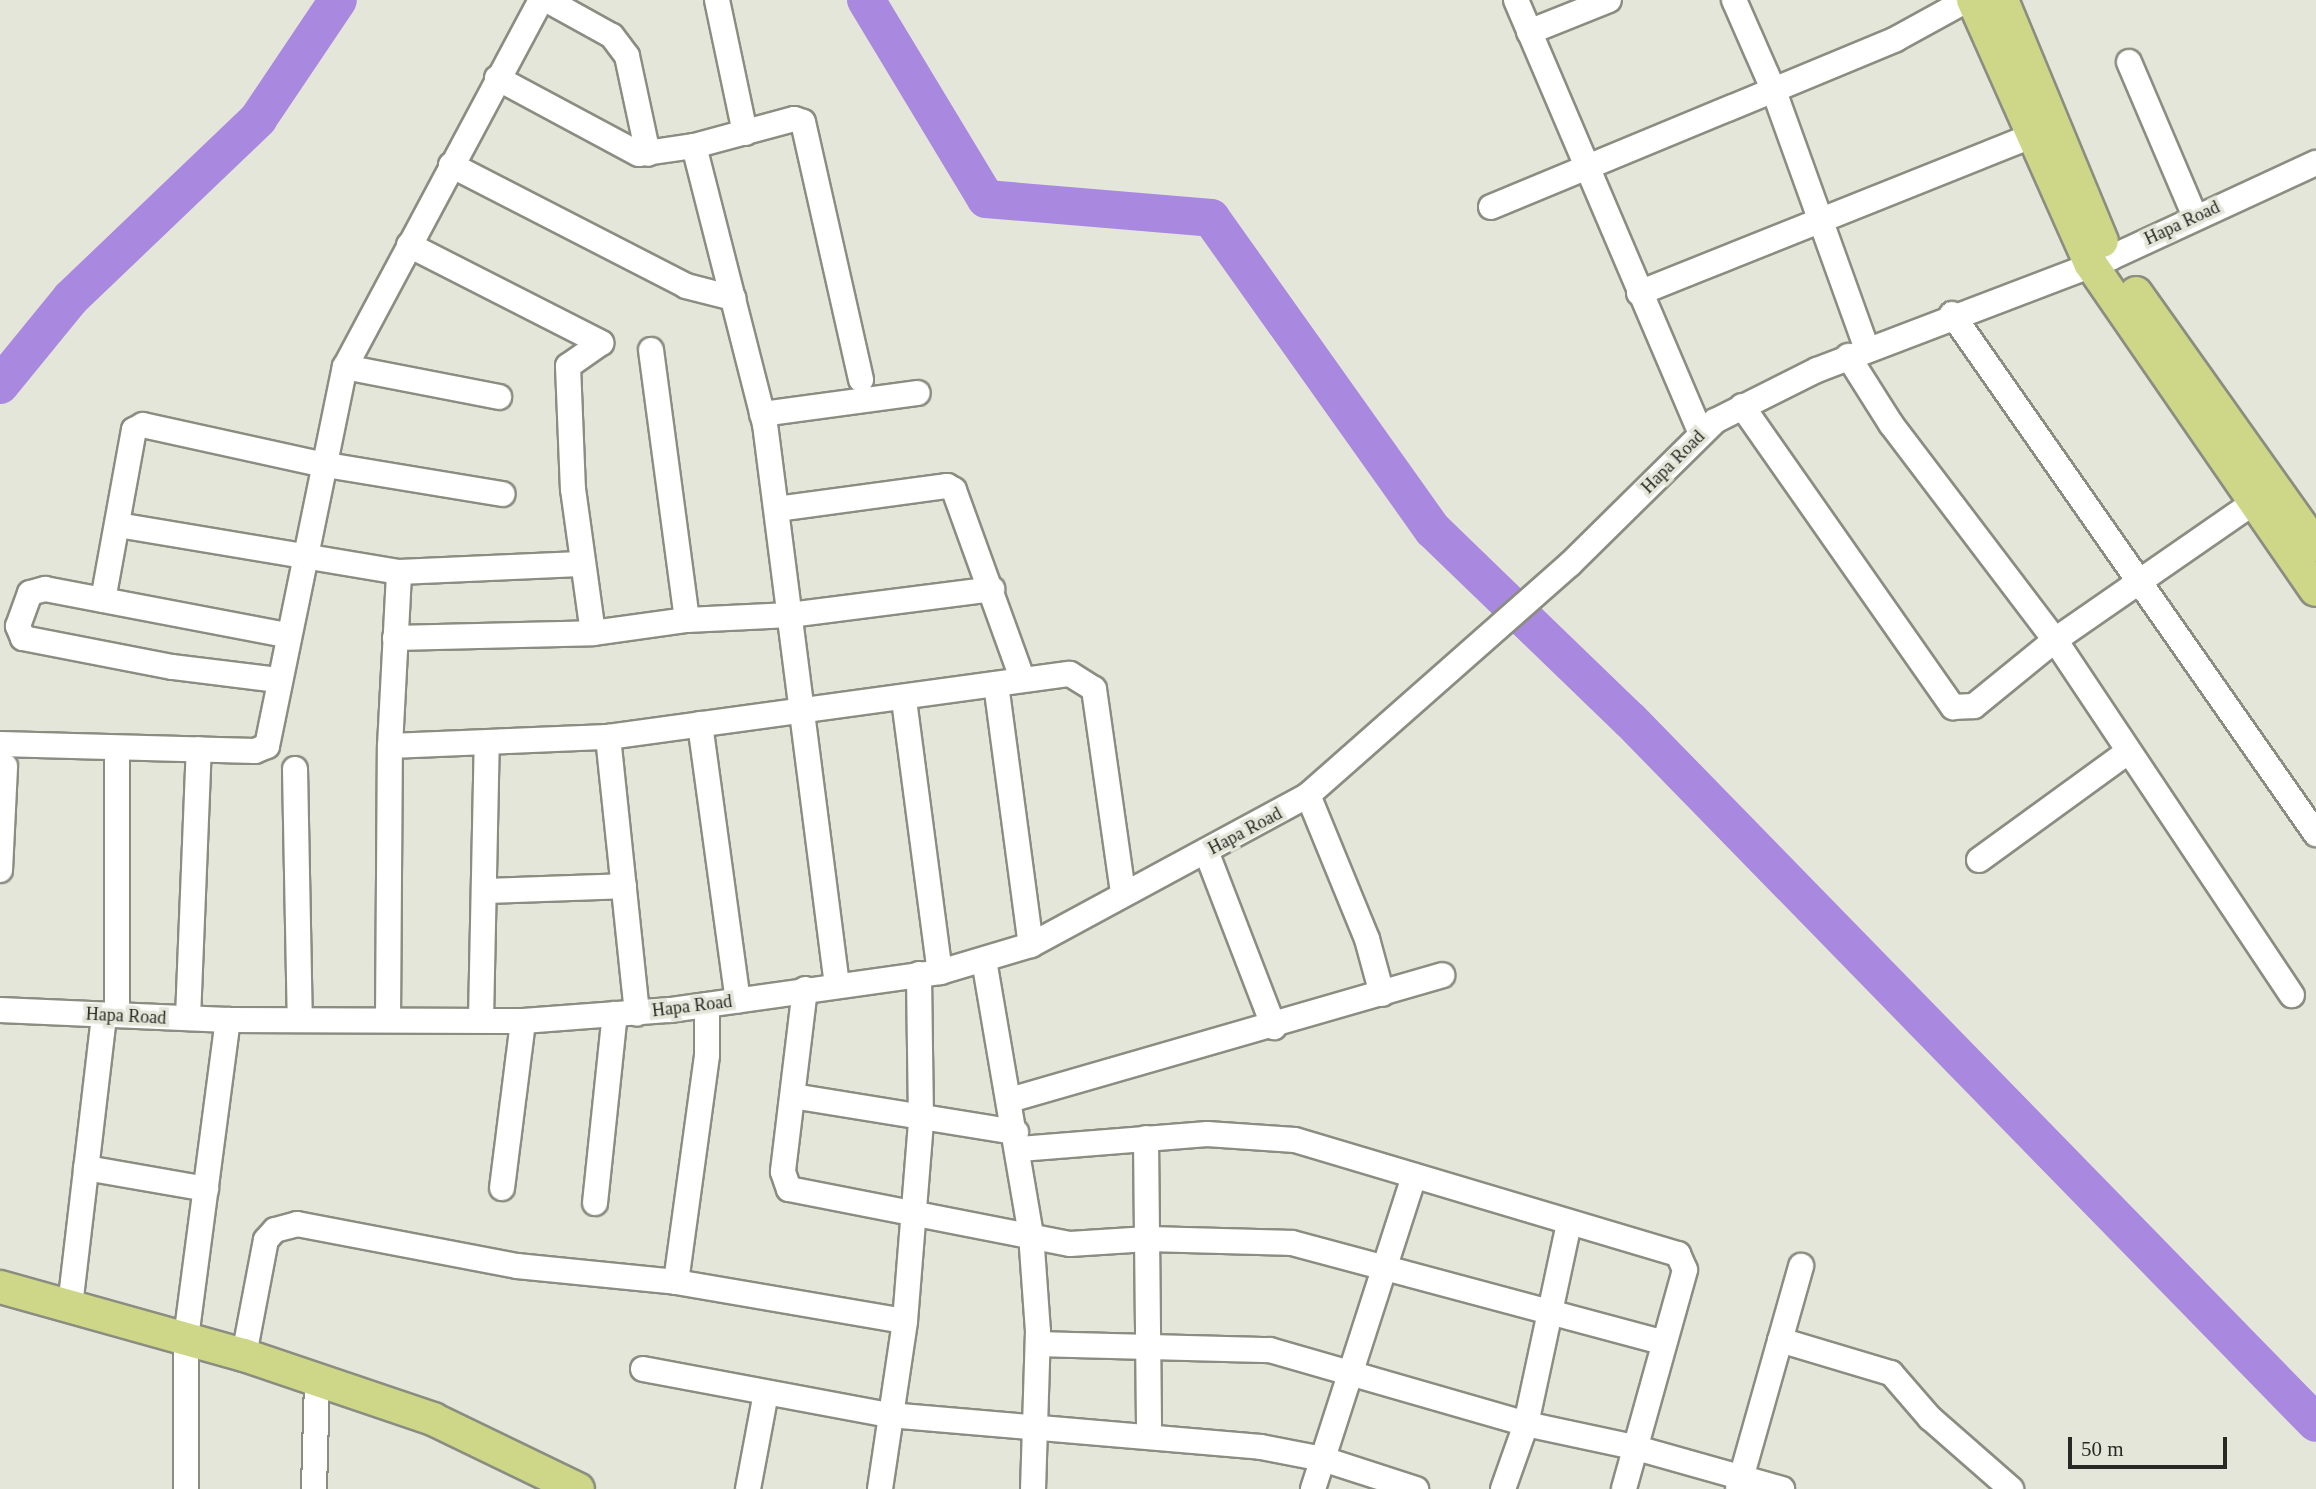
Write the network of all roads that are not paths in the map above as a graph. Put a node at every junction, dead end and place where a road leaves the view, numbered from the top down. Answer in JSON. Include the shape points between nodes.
{"nodes":[{"id":1,"x":541,"y":0,"type":"edge"},
{"id":2,"x":547,"y":0,"type":"edge"},
{"id":3,"x":717,"y":0,"type":"edge"},
{"id":4,"x":1516,"y":0,"type":"edge"},
{"id":5,"x":1609,"y":0,"type":"edge"},
{"id":6,"x":1734,"y":0,"type":"edge"},
{"id":7,"x":1967,"y":0,"type":"edge"},
{"id":8,"x":1973,"y":0,"type":"edge"},
{"id":9,"x":2002,"y":0,"type":"edge"},
{"id":10,"x":1529,"y":32,"type":"junction"},
{"id":11,"x":2129,"y":62,"type":"dead end"},
{"id":12,"x":497,"y":78,"type":"junction"},
{"id":13,"x":1774,"y":91,"type":"junction"},
{"id":14,"x":745,"y":133,"type":"junction"},
{"id":15,"x":2030,"y":137,"type":"junction"},
{"id":16,"x":694,"y":146,"type":"junction"},
{"id":17,"x":648,"y":154,"type":"junction"},
{"id":18,"x":2316,"y":163,"type":"edge"},
{"id":19,"x":451,"y":165,"type":"junction"},
{"id":20,"x":1586,"y":167,"type":"junction"},
{"id":21,"x":1491,"y":207,"type":"dead end"},
{"id":22,"x":2195,"y":217,"type":"junction"},
{"id":23,"x":1824,"y":221,"type":"junction"},
{"id":24,"x":409,"y":245,"type":"junction"},
{"id":25,"x":2100,"y":261,"type":"junction"},
{"id":26,"x":1639,"y":293,"type":"junction"},
{"id":27,"x":733,"y":298,"type":"junction"},
{"id":28,"x":1952,"y":314,"type":"junction"},
{"id":29,"x":651,"y":350,"type":"dead end"},
{"id":30,"x":1858,"y":353,"type":"junction"},
{"id":31,"x":345,"y":367,"type":"junction"},
{"id":32,"x":861,"y":380,"type":"dead end"},
{"id":33,"x":918,"y":393,"type":"dead end"},
{"id":34,"x":499,"y":397,"type":"dead end"},
{"id":35,"x":1742,"y":406,"type":"junction"},
{"id":36,"x":762,"y":414,"type":"junction"},
{"id":37,"x":1701,"y":433,"type":"junction"},
{"id":38,"x":321,"y":464,"type":"junction"},
{"id":39,"x":503,"y":494,"type":"dead end"},
{"id":40,"x":2265,"y":494,"type":"junction"},
{"id":41,"x":777,"y":509,"type":"junction"},
{"id":42,"x":118,"y":525,"type":"junction"},
{"id":43,"x":2316,"y":546,"type":"edge"},
{"id":44,"x":302,"y":555,"type":"junction"},
{"id":45,"x":580,"y":564,"type":"junction"},
{"id":46,"x":399,"y":572,"type":"junction"},
{"id":47,"x":2141,"y":580,"type":"junction"},
{"id":48,"x":992,"y":589,"type":"junction"},
{"id":49,"x":2316,"y":590,"type":"edge"},
{"id":50,"x":103,"y":600,"type":"junction"},
{"id":51,"x":790,"y":615,"type":"junction"},
{"id":52,"x":687,"y":620,"type":"junction"},
{"id":53,"x":593,"y":633,"type":"junction"},
{"id":54,"x":287,"y":635,"type":"junction"},
{"id":55,"x":395,"y":638,"type":"junction"},
{"id":56,"x":2054,"y":640,"type":"junction"},
{"id":57,"x":1022,"y":678,"type":"junction"},
{"id":58,"x":278,"y":680,"type":"junction"},
{"id":59,"x":996,"y":684,"type":"junction"},
{"id":60,"x":904,"y":700,"type":"junction"},
{"id":61,"x":800,"y":709,"type":"junction"},
{"id":62,"x":700,"y":724,"type":"junction"},
{"id":63,"x":608,"y":737,"type":"junction"},
{"id":64,"x":487,"y":744,"type":"junction"},
{"id":65,"x":390,"y":746,"type":"junction"},
{"id":66,"x":199,"y":749,"type":"junction"},
{"id":67,"x":2129,"y":751,"type":"junction"},
{"id":68,"x":3,"y":755,"type":"edge"},
{"id":69,"x":117,"y":758,"type":"dead end"},
{"id":70,"x":295,"y":769,"type":"dead end"},
{"id":71,"x":1308,"y":795,"type":"junction"},
{"id":72,"x":2316,"y":834,"type":"edge"},
{"id":73,"x":1206,"y":851,"type":"junction"},
{"id":74,"x":1979,"y":860,"type":"dead end"},
{"id":75,"x":0,"y":870,"type":"edge"},
{"id":76,"x":624,"y":886,"type":"junction"},
{"id":77,"x":484,"y":891,"type":"junction"},
{"id":78,"x":1123,"y":894,"type":"junction"},
{"id":79,"x":1031,"y":945,"type":"junction"},
{"id":80,"x":984,"y":960,"type":"junction"},
{"id":81,"x":929,"y":973,"type":"junction"},
{"id":82,"x":1442,"y":975,"type":"dead end"},
{"id":83,"x":838,"y":985,"type":"junction"},
{"id":84,"x":805,"y":989,"type":"junction"},
{"id":85,"x":1382,"y":994,"type":"junction"},
{"id":86,"x":2292,"y":995,"type":"dead end"},
{"id":87,"x":738,"y":1000,"type":"junction"},
{"id":88,"x":708,"y":1005,"type":"junction"},
{"id":89,"x":0,"y":1010,"type":"edge"},
{"id":90,"x":626,"y":1013,"type":"junction"},
{"id":91,"x":110,"y":1015,"type":"junction"},
{"id":92,"x":188,"y":1018,"type":"junction"},
{"id":93,"x":481,"y":1019,"type":"junction"},
{"id":94,"x":228,"y":1020,"type":"junction"},
{"id":95,"x":300,"y":1020,"type":"junction"},
{"id":96,"x":388,"y":1020,"type":"junction"},
{"id":97,"x":523,"y":1021,"type":"junction"},
{"id":98,"x":1274,"y":1027,"type":"junction"},
{"id":99,"x":793,"y":1096,"type":"junction"},
{"id":100,"x":1010,"y":1100,"type":"junction"},
{"id":101,"x":922,"y":1120,"type":"junction"},
{"id":102,"x":1146,"y":1139,"type":"junction"},
{"id":103,"x":1018,"y":1141,"type":"junction"},
{"id":104,"x":86,"y":1168,"type":"junction"},
{"id":105,"x":1414,"y":1175,"type":"junction"},
{"id":106,"x":502,"y":1188,"type":"dead end"},
{"id":107,"x":206,"y":1189,"type":"junction"},
{"id":108,"x":595,"y":1203,"type":"dead end"},
{"id":109,"x":914,"y":1209,"type":"junction"},
{"id":110,"x":1569,"y":1223,"type":"junction"},
{"id":111,"x":1031,"y":1234,"type":"junction"},
{"id":112,"x":1148,"y":1239,"type":"junction"},
{"id":113,"x":1385,"y":1264,"type":"junction"},
{"id":114,"x":1801,"y":1266,"type":"dead end"},
{"id":115,"x":676,"y":1282,"type":"junction"},
{"id":116,"x":0,"y":1287,"type":"edge"},
{"id":117,"x":70,"y":1306,"type":"junction"},
{"id":118,"x":1549,"y":1313,"type":"junction"},
{"id":119,"x":905,"y":1321,"type":"junction"},
{"id":120,"x":186,"y":1338,"type":"junction"},
{"id":121,"x":1780,"y":1340,"type":"junction"},
{"id":122,"x":1662,"y":1342,"type":"junction"},
{"id":123,"x":1038,"y":1344,"type":"junction"},
{"id":124,"x":1151,"y":1344,"type":"junction"},
{"id":125,"x":244,"y":1355,"type":"junction"},
{"id":126,"x":643,"y":1369,"type":"dead end"},
{"id":127,"x":1351,"y":1373,"type":"junction"},
{"id":128,"x":317,"y":1381,"type":"junction"},
{"id":129,"x":766,"y":1394,"type":"junction"},
{"id":130,"x":892,"y":1415,"type":"junction"},
{"id":131,"x":1526,"y":1424,"type":"junction"},
{"id":132,"x":1034,"y":1427,"type":"junction"},
{"id":133,"x":1149,"y":1436,"type":"junction"},
{"id":134,"x":1633,"y":1447,"type":"junction"},
{"id":135,"x":1323,"y":1459,"type":"junction"},
{"id":136,"x":1739,"y":1484,"type":"edge"},
{"id":137,"x":566,"y":1486,"type":"edge"},
{"id":138,"x":186,"y":1489,"type":"edge"},
{"id":139,"x":314,"y":1489,"type":"edge"},
{"id":140,"x":748,"y":1489,"type":"edge"},
{"id":141,"x":880,"y":1489,"type":"edge"},
{"id":142,"x":1033,"y":1489,"type":"edge"},
{"id":143,"x":1313,"y":1489,"type":"edge"},
{"id":144,"x":1416,"y":1489,"type":"edge"},
{"id":145,"x":1503,"y":1489,"type":"edge"},
{"id":146,"x":1624,"y":1489,"type":"edge"},
{"id":147,"x":1782,"y":1489,"type":"edge"},
{"id":148,"x":2011,"y":1489,"type":"edge"}],
"edges":[{"from":1,"to":12,"type":"street"},
{"from":2,"to":17,"type":"street","via":[[612,36],[627,56]]},
{"from":3,"to":14,"type":"street"},
{"from":4,"to":10,"type":"street"},
{"from":5,"to":10,"type":"street"},
{"from":6,"to":13,"type":"street"},
{"from":7,"to":13,"type":"street","via":[[1896,39]]},
{"from":8,"to":15,"type":"main road"},
{"from":9,"to":25,"type":"main road"},
{"from":10,"to":20,"type":"street"},
{"from":11,"to":22,"type":"street"},
{"from":12,"to":17,"type":"street","via":[[606,140]]},
{"from":12,"to":19,"type":"street"},
{"from":13,"to":20,"type":"street"},
{"from":13,"to":23,"type":"street"},
{"from":14,"to":16,"type":"street"},
{"from":14,"to":32,"type":"street","via":[[794,119],[804,125]]},
{"from":15,"to":23,"type":"street"},
{"from":15,"to":25,"type":"main road"},
{"from":16,"to":17,"type":"street"},
{"from":16,"to":27,"type":"street"},
{"from":18,"to":22,"type":"street","name":"Hapa Road"},
{"from":19,"to":24,"type":"street"},
{"from":19,"to":27,"type":"street","via":[[686,286]]},
{"from":20,"to":21,"type":"street"},
{"from":20,"to":26,"type":"street"},
{"from":22,"to":25,"type":"street","name":"Hapa Road"},
{"from":23,"to":26,"type":"street"},
{"from":23,"to":30,"type":"street"},
{"from":24,"to":31,"type":"street"},
{"from":24,"to":45,"type":"street","via":[[601,343],[568,366]]},
{"from":25,"to":28,"type":"street","name":"Hapa Road"},
{"from":25,"to":40,"type":"main road"},
{"from":26,"to":37,"type":"street"},
{"from":27,"to":36,"type":"street"},
{"from":28,"to":30,"type":"street","name":"Hapa Road"},
{"from":28,"to":47,"type":"street"},
{"from":29,"to":52,"type":"street"},
{"from":30,"to":35,"type":"street","name":"Hapa Road"},
{"from":30,"to":56,"type":"street","via":[[1891,424]]},
{"from":31,"to":34,"type":"street"},
{"from":31,"to":38,"type":"street"},
{"from":33,"to":36,"type":"street"},
{"from":35,"to":37,"type":"street","name":"Hapa Road"},
{"from":35,"to":56,"type":"street","via":[[1946,703],[1975,705]]},
{"from":36,"to":41,"type":"street"},
{"from":37,"to":71,"type":"street","name":"Hapa Road","via":[[1570,564]]},
{"from":38,"to":39,"type":"street"},
{"from":38,"to":42,"type":"street","via":[[143,425],[134,430]]},
{"from":38,"to":44,"type":"street"},
{"from":40,"to":43,"type":"main road"},
{"from":40,"to":47,"type":"street"},
{"from":40,"to":49,"type":"main road"},
{"from":41,"to":48,"type":"street","via":[[947,486],[961,497]]},
{"from":41,"to":51,"type":"street"},
{"from":42,"to":44,"type":"street"},
{"from":42,"to":50,"type":"street"},
{"from":44,"to":46,"type":"street"},
{"from":44,"to":54,"type":"street"},
{"from":45,"to":46,"type":"street"},
{"from":45,"to":53,"type":"street"},
{"from":46,"to":55,"type":"street"},
{"from":47,"to":56,"type":"street"},
{"from":47,"to":72,"type":"street"},
{"from":48,"to":51,"type":"street"},
{"from":48,"to":57,"type":"street"},
{"from":50,"to":54,"type":"street"},
{"from":50,"to":58,"type":"street","via":[[35,590],[27,597],[18,634],[172,667]]},
{"from":51,"to":52,"type":"street"},
{"from":51,"to":61,"type":"street"},
{"from":52,"to":53,"type":"street"},
{"from":53,"to":55,"type":"street"},
{"from":54,"to":58,"type":"street"},
{"from":55,"to":65,"type":"street"},
{"from":56,"to":67,"type":"street"},
{"from":57,"to":59,"type":"street"},
{"from":57,"to":78,"type":"street","via":[[1070,674],[1094,689]]},
{"from":58,"to":66,"type":"street","via":[[267,746],[255,751]]},
{"from":59,"to":60,"type":"street"},
{"from":59,"to":79,"type":"street"},
{"from":60,"to":61,"type":"street"},
{"from":60,"to":81,"type":"street"},
{"from":61,"to":62,"type":"street"},
{"from":61,"to":83,"type":"street"},
{"from":62,"to":63,"type":"street"},
{"from":62,"to":87,"type":"street"},
{"from":63,"to":64,"type":"street"},
{"from":63,"to":76,"type":"street"},
{"from":64,"to":65,"type":"street"},
{"from":64,"to":77,"type":"street"},
{"from":65,"to":96,"type":"street"},
{"from":66,"to":68,"type":"street"},
{"from":66,"to":92,"type":"street"},
{"from":67,"to":74,"type":"street"},
{"from":67,"to":86,"type":"street"},
{"from":68,"to":75,"type":"street"},
{"from":69,"to":91,"type":"street"},
{"from":70,"to":95,"type":"street"},
{"from":71,"to":73,"type":"street","name":"Hapa Road"},
{"from":71,"to":85,"type":"street","via":[[1367,939]]},
{"from":73,"to":78,"type":"street","name":"Hapa Road"},
{"from":73,"to":98,"type":"street"},
{"from":76,"to":77,"type":"street"},
{"from":76,"to":90,"type":"street"},
{"from":77,"to":93,"type":"street"},
{"from":78,"to":79,"type":"street","name":"Hapa Road"},
{"from":79,"to":80,"type":"street","name":"Hapa Road"},
{"from":80,"to":81,"type":"street","name":"Hapa Road"},
{"from":80,"to":100,"type":"street"},
{"from":81,"to":83,"type":"street","name":"Hapa Road"},
{"from":81,"to":101,"type":"street"},
{"from":82,"to":85,"type":"street"},
{"from":83,"to":84,"type":"street","name":"Hapa Road"},
{"from":84,"to":87,"type":"street","name":"Hapa Road"},
{"from":84,"to":99,"type":"street"},
{"from":85,"to":98,"type":"street"},
{"from":87,"to":88,"type":"street","name":"Hapa Road"},
{"from":88,"to":90,"type":"street","name":"Hapa Road"},
{"from":88,"to":115,"type":"street","via":[[707,1055]]},
{"from":89,"to":91,"type":"street","name":"Hapa Road"},
{"from":90,"to":97,"type":"street","name":"Hapa Road"},
{"from":90,"to":108,"type":"street"},
{"from":91,"to":92,"type":"street","name":"Hapa Road"},
{"from":91,"to":104,"type":"street"},
{"from":92,"to":94,"type":"street","name":"Hapa Road"},
{"from":93,"to":96,"type":"street","name":"Hapa Road"},
{"from":93,"to":97,"type":"street","name":"Hapa Road"},
{"from":94,"to":95,"type":"street","name":"Hapa Road"},
{"from":94,"to":107,"type":"street"},
{"from":95,"to":96,"type":"street","name":"Hapa Road"},
{"from":97,"to":106,"type":"street"},
{"from":98,"to":100,"type":"street"},
{"from":99,"to":101,"type":"street"},
{"from":99,"to":109,"type":"street","via":[[783,1177],[789,1189]]},
{"from":100,"to":103,"type":"street"},
{"from":101,"to":103,"type":"street"},
{"from":101,"to":109,"type":"street"},
{"from":102,"to":103,"type":"street"},
{"from":102,"to":105,"type":"street","via":[[1207,1133],[1295,1140]]},
{"from":102,"to":112,"type":"street"},
{"from":103,"to":111,"type":"street"},
{"from":104,"to":107,"type":"street"},
{"from":104,"to":117,"type":"street"},
{"from":105,"to":110,"type":"street"},
{"from":105,"to":113,"type":"street"},
{"from":107,"to":120,"type":"street"},
{"from":109,"to":111,"type":"street"},
{"from":109,"to":119,"type":"street"},
{"from":110,"to":118,"type":"street"},
{"from":110,"to":122,"type":"street","via":[[1678,1254],[1683,1261]]},
{"from":111,"to":112,"type":"street","via":[[1070,1244]]},
{"from":111,"to":123,"type":"street"},
{"from":112,"to":113,"type":"street","via":[[1292,1243]]},
{"from":112,"to":124,"type":"street"},
{"from":113,"to":118,"type":"street"},
{"from":113,"to":127,"type":"street"},
{"from":114,"to":121,"type":"street"},
{"from":115,"to":119,"type":"street"},
{"from":115,"to":125,"type":"street","via":[[517,1266],[285,1225],[275,1230],[262,1252]]},
{"from":116,"to":117,"type":"main road"},
{"from":117,"to":120,"type":"main road"},
{"from":118,"to":122,"type":"street"},
{"from":118,"to":131,"type":"street"},
{"from":119,"to":130,"type":"street"},
{"from":120,"to":125,"type":"main road"},
{"from":120,"to":138,"type":"street"},
{"from":121,"to":136,"type":"street"},
{"from":121,"to":148,"type":"street","via":[[1891,1373],[1930,1418]]},
{"from":122,"to":134,"type":"street"},
{"from":123,"to":124,"type":"street"},
{"from":123,"to":132,"type":"street"},
{"from":124,"to":127,"type":"street","via":[[1270,1350]]},
{"from":124,"to":133,"type":"street"},
{"from":125,"to":128,"type":"main road"},
{"from":126,"to":129,"type":"street"},
{"from":127,"to":131,"type":"street"},
{"from":127,"to":135,"type":"street"},
{"from":128,"to":137,"type":"main road","via":[[433,1419]]},
{"from":128,"to":139,"type":"street"},
{"from":129,"to":130,"type":"street"},
{"from":129,"to":140,"type":"street"},
{"from":130,"to":132,"type":"street"},
{"from":130,"to":141,"type":"street"},
{"from":131,"to":134,"type":"street"},
{"from":131,"to":145,"type":"street"},
{"from":132,"to":133,"type":"street"},
{"from":132,"to":142,"type":"street"},
{"from":133,"to":135,"type":"street"},
{"from":134,"to":136,"type":"street"},
{"from":134,"to":146,"type":"street"},
{"from":135,"to":143,"type":"street"},
{"from":135,"to":144,"type":"street"},
{"from":136,"to":147,"type":"street"}]}
